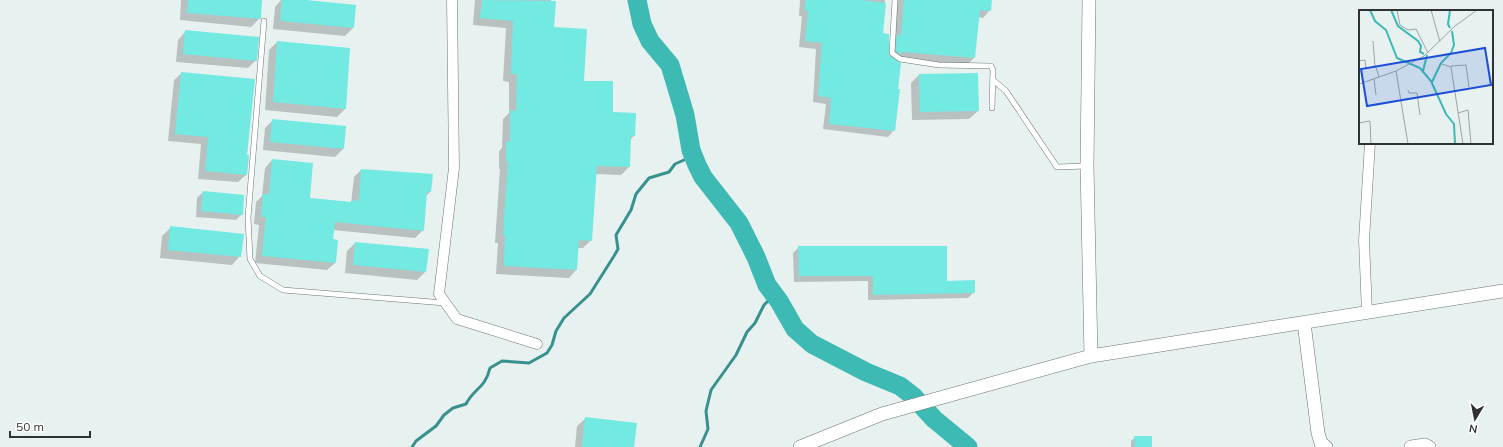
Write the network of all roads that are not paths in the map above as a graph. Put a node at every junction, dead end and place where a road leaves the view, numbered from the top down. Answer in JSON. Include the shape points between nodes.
{"nodes":[{"id":1,"x":452,"y":0,"type":"edge"},
{"id":2,"x":895,"y":0,"type":"edge"},
{"id":3,"x":1089,"y":0,"type":"edge"},
{"id":4,"x":264,"y":21,"type":"dead end"},
{"id":5,"x":993,"y":80,"type":"junction"},
{"id":6,"x":992,"y":108,"type":"dead end"},
{"id":7,"x":1370,"y":144,"type":"edge"},
{"id":8,"x":1087,"y":166,"type":"junction"},
{"id":9,"x":1503,"y":291,"type":"edge"},
{"id":10,"x":446,"y":303,"type":"junction"},
{"id":11,"x":1367,"y":313,"type":"junction"},
{"id":12,"x":1304,"y":323,"type":"junction"},
{"id":13,"x":536,"y":344,"type":"dead end"},
{"id":14,"x":1091,"y":356,"type":"junction"},
{"id":15,"x":800,"y":447,"type":"edge"},
{"id":16,"x":1326,"y":447,"type":"edge"},
{"id":17,"x":1411,"y":447,"type":"edge"},
{"id":18,"x":1429,"y":447,"type":"edge"}],
"edges":[{"from":1,"to":10,"type":"street","via":[[454,168],[439,294]]},
{"from":2,"to":5,"type":"lane","via":[[892,54],[900,59],[939,65],[986,64],[993,70]]},
{"from":3,"to":8,"type":"street"},
{"from":4,"to":10,"type":"lane","via":[[248,217],[250,259],[260,276],[283,290]]},
{"from":5,"to":6,"type":"lane"},
{"from":5,"to":8,"type":"lane","via":[[1006,91],[1057,166]]},
{"from":7,"to":11,"type":"street","via":[[1364,240]]},
{"from":8,"to":14,"type":"street"},
{"from":9,"to":11,"type":"street"},
{"from":10,"to":13,"type":"street","via":[[457,319]]},
{"from":11,"to":12,"type":"street"},
{"from":12,"to":14,"type":"street"},
{"from":12,"to":16,"type":"street","via":[[1318,433],[1321,443]]},
{"from":14,"to":15,"type":"street","via":[[901,409]]},
{"from":17,"to":18,"type":"street"}]}
